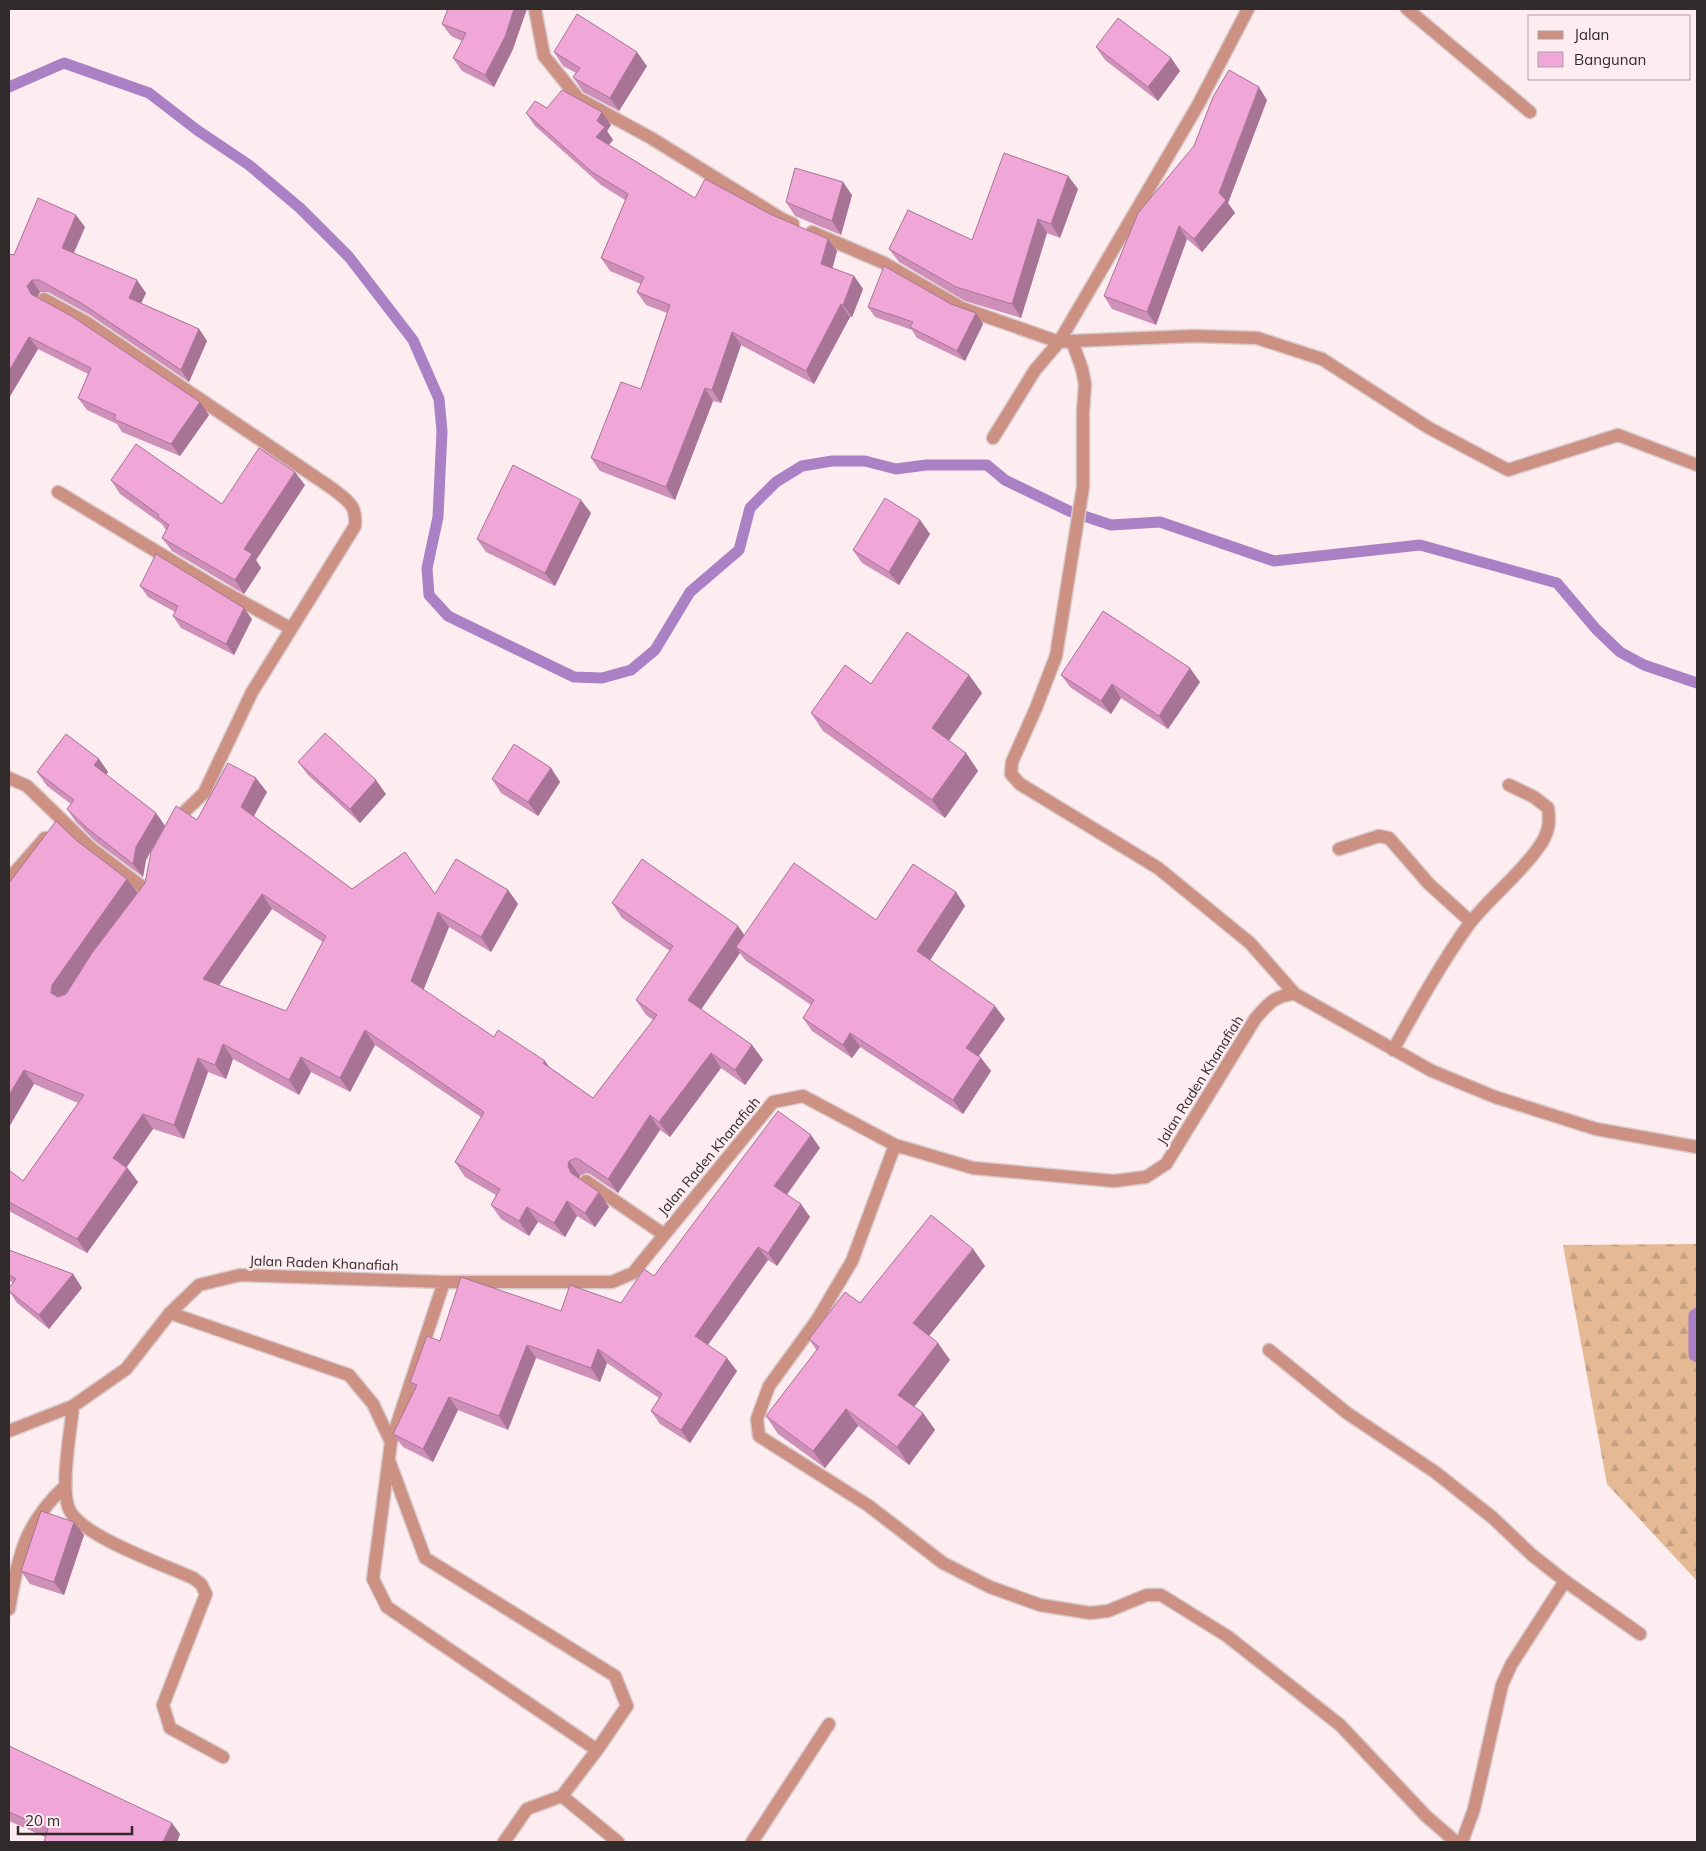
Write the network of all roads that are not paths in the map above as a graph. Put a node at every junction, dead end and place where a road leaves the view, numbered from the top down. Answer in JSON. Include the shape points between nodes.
{"nodes":[{"id":1,"x":535,"y":9,"type":"edge"},
{"id":2,"x":1248,"y":9,"type":"edge"},
{"id":3,"x":1407,"y":9,"type":"edge"},
{"id":4,"x":1530,"y":112,"type":"dead end"},
{"id":5,"x":44,"y":299,"type":"edge"},
{"id":6,"x":1065,"y":342,"type":"junction"},
{"id":7,"x":993,"y":438,"type":"dead end"},
{"id":8,"x":1697,"y":465,"type":"edge"},
{"id":9,"x":58,"y":492,"type":"dead end"},
{"id":10,"x":290,"y":628,"type":"junction"},
{"id":11,"x":9,"y":778,"type":"edge"},
{"id":12,"x":1509,"y":785,"type":"dead end"},
{"id":13,"x":61,"y":819,"type":"junction"},
{"id":14,"x":166,"y":840,"type":"edge"},
{"id":15,"x":1340,"y":849,"type":"dead end"},
{"id":16,"x":151,"y":873,"type":"edge"},
{"id":17,"x":9,"y":879,"type":"edge"},
{"id":18,"x":149,"y":892,"type":"junction"},
{"id":19,"x":140,"y":905,"type":"edge"},
{"id":20,"x":1471,"y":922,"type":"junction"},
{"id":21,"x":1295,"y":994,"type":"junction"},
{"id":22,"x":1393,"y":1050,"type":"junction"},
{"id":23,"x":895,"y":1145,"type":"junction"},
{"id":24,"x":1697,"y":1147,"type":"edge"},
{"id":25,"x":586,"y":1181,"type":"edge"},
{"id":26,"x":663,"y":1234,"type":"junction"},
{"id":27,"x":444,"y":1282,"type":"junction"},
{"id":28,"x":170,"y":1313,"type":"junction"},
{"id":29,"x":1269,"y":1350,"type":"dead end"},
{"id":30,"x":73,"y":1406,"type":"junction"},
{"id":31,"x":9,"y":1431,"type":"edge"},
{"id":32,"x":390,"y":1442,"type":"junction"},
{"id":33,"x":389,"y":1461,"type":"junction"},
{"id":34,"x":65,"y":1486,"type":"junction"},
{"id":35,"x":1565,"y":1581,"type":"junction"},
{"id":36,"x":9,"y":1609,"type":"edge"},
{"id":37,"x":1640,"y":1634,"type":"dead end"},
{"id":38,"x":829,"y":1724,"type":"dead end"},
{"id":39,"x":596,"y":1750,"type":"junction"},
{"id":40,"x":224,"y":1757,"type":"dead end"},
{"id":41,"x":562,"y":1796,"type":"junction"},
{"id":42,"x":504,"y":1842,"type":"edge"},
{"id":43,"x":618,"y":1842,"type":"edge"},
{"id":44,"x":752,"y":1842,"type":"edge"},
{"id":45,"x":1456,"y":1842,"type":"edge"},
{"id":46,"x":1462,"y":1842,"type":"edge"}],
"edges":[{"from":1,"to":6,"type":"street","via":[[544,56],[578,98],[651,138],[782,219],[884,263],[962,308]]},
{"from":2,"to":6,"type":"street"},
{"from":3,"to":4,"type":"street"},
{"from":5,"to":10,"type":"street","via":[[86,322],[189,390],[351,504],[356,514],[356,526]]},
{"from":6,"to":7,"type":"street","via":[[1035,370]]},
{"from":6,"to":8,"type":"street","via":[[1194,336],[1257,338],[1322,359],[1430,428],[1508,470],[1618,435]]},
{"from":6,"to":21,"type":"street","via":[[1085,384],[1083,487],[1056,656],[1010,774],[1020,784],[1158,868],[1250,943]]},
{"from":9,"to":10,"type":"street"},
{"from":10,"to":14,"type":"street","via":[[241,712],[204,793],[180,816]]},
{"from":11,"to":13,"type":"street","via":[[27,786]]},
{"from":12,"to":20,"type":"street","via":[[1548,808],[1550,824],[1541,843],[1514,878]]},
{"from":13,"to":17,"type":"street"},
{"from":13,"to":18,"type":"street","via":[[91,848]]},
{"from":15,"to":20,"type":"street","via":[[1379,836],[1389,838],[1429,884]]},
{"from":16,"to":18,"type":"street"},
{"from":18,"to":19,"type":"street"},
{"from":20,"to":22,"type":"street","via":[[1439,969]]},
{"from":21,"to":22,"type":"street"},
{"from":21,"to":23,"type":"street","name":"Jalan Raden Khanafiah","via":[[1271,1000],[1255,1019],[1166,1164],[1146,1177],[1114,1181],[973,1168]]},
{"from":22,"to":24,"type":"street","via":[[1432,1071],[1495,1097],[1596,1129]]},
{"from":23,"to":26,"type":"street","name":"Jalan Raden Khanafiah","via":[[803,1096],[773,1102]]},
{"from":23,"to":45,"type":"street","via":[[852,1261],[817,1320],[769,1386],[757,1419],[759,1436],[869,1506],[943,1563],[990,1588],[1040,1605],[1090,1614],[1108,1612],[1147,1595],[1161,1595],[1227,1636],[1318,1706],[1426,1816]]},
{"from":25,"to":26,"type":"street"},
{"from":26,"to":27,"type":"street","name":"Jalan Raden Khanafiah","via":[[633,1273],[612,1282]]},
{"from":27,"to":28,"type":"street","name":"Jalan Raden Khanafiah","via":[[240,1275],[199,1285]]},
{"from":27,"to":32,"type":"street"},
{"from":28,"to":30,"type":"street","name":"Jalan Raden Khanafiah","via":[[126,1369]]},
{"from":28,"to":32,"type":"street","via":[[349,1376],[373,1404]]},
{"from":29,"to":35,"type":"street","via":[[1347,1413],[1435,1472]]},
{"from":30,"to":31,"type":"street","name":"Jalan Raden Khanafiah"},
{"from":30,"to":34,"type":"street"},
{"from":32,"to":33,"type":"street"},
{"from":33,"to":39,"type":"street","via":[[373,1579],[387,1607]]},
{"from":33,"to":39,"type":"street","via":[[425,1558],[615,1676],[627,1706]]},
{"from":34,"to":36,"type":"street","via":[[47,1503],[31,1526],[21,1549]]},
{"from":34,"to":40,"type":"street","via":[[70,1511],[89,1531],[201,1584],[206,1594],[163,1705],[170,1728]]},
{"from":35,"to":37,"type":"street"},
{"from":35,"to":46,"type":"street","via":[[1511,1664],[1502,1685],[1474,1809]]},
{"from":38,"to":44,"type":"street"},
{"from":39,"to":41,"type":"street"},
{"from":41,"to":42,"type":"street","via":[[527,1809]]},
{"from":41,"to":43,"type":"street"}]}
